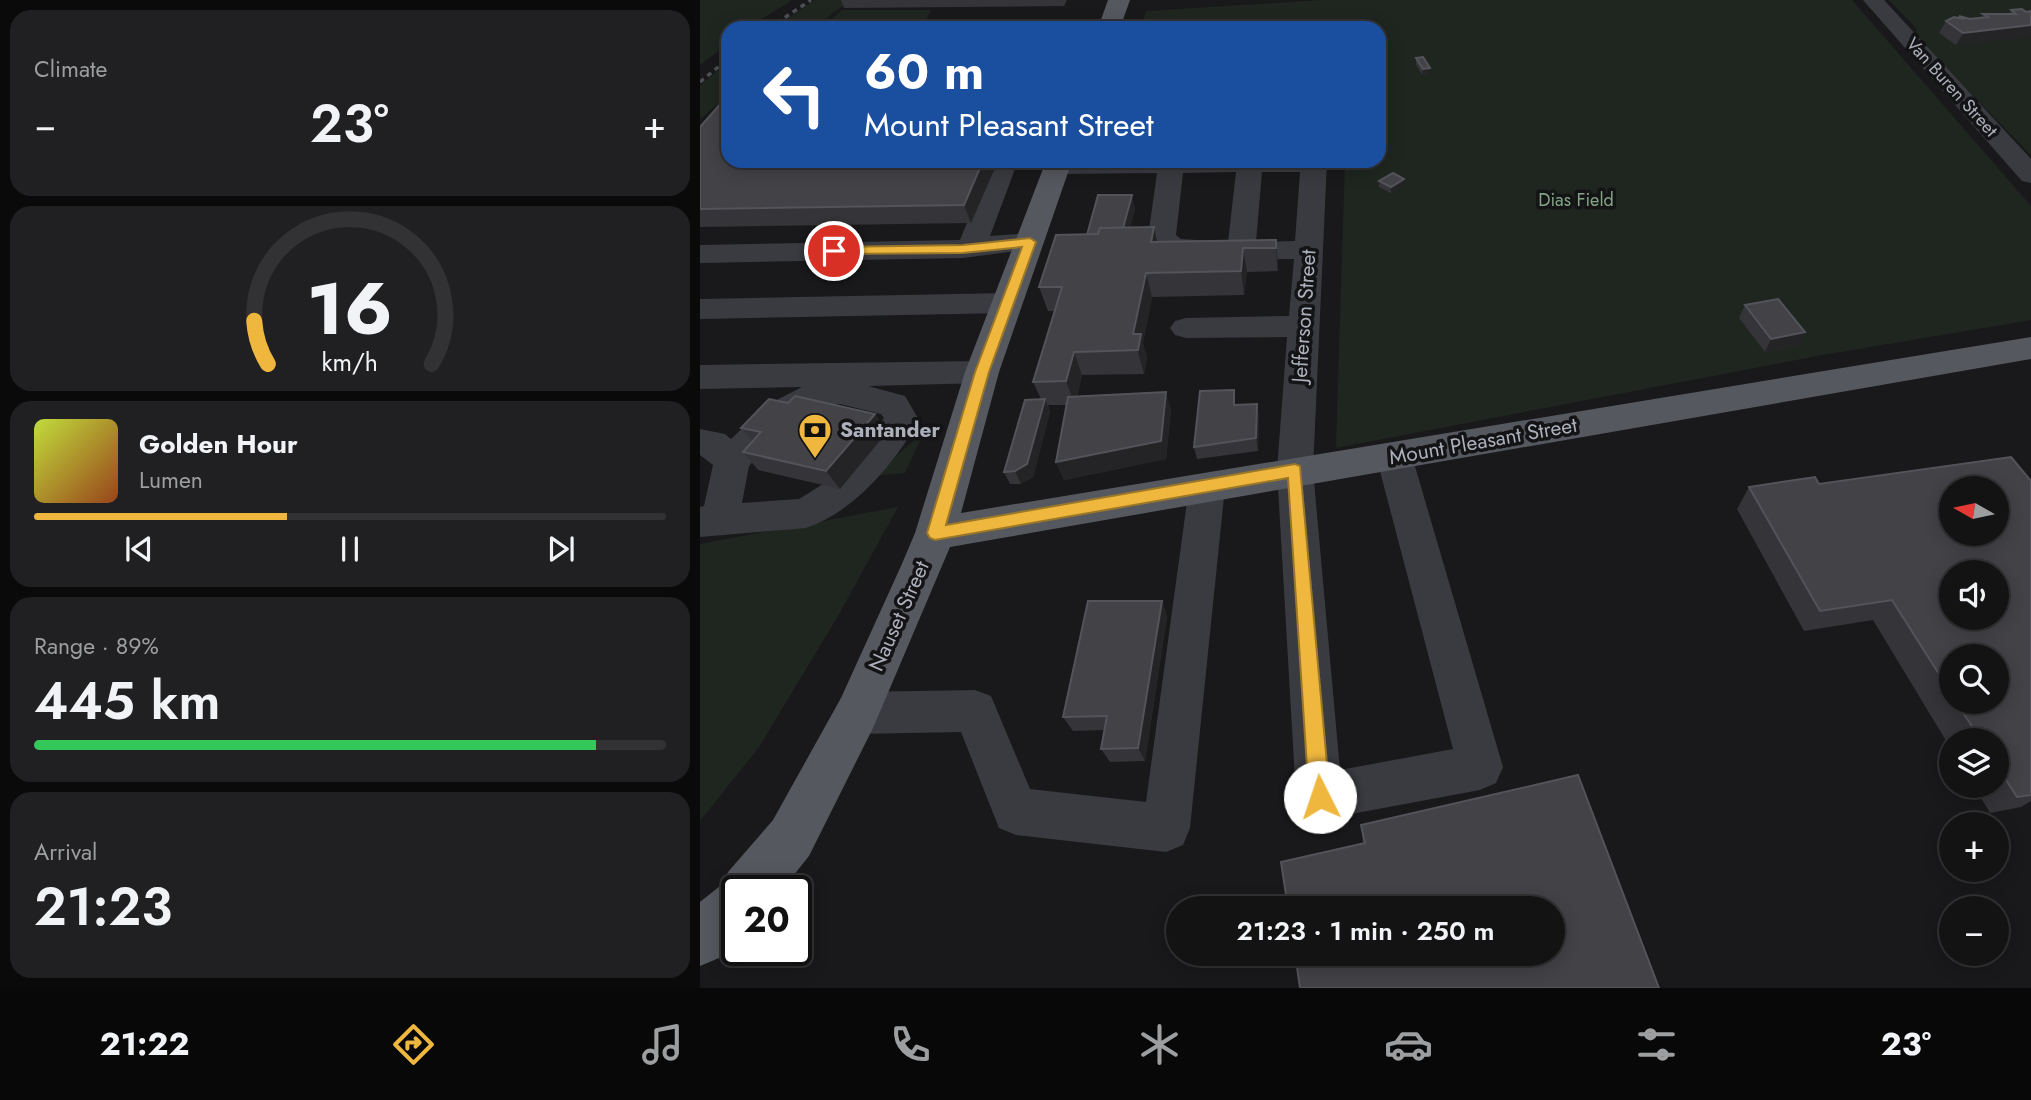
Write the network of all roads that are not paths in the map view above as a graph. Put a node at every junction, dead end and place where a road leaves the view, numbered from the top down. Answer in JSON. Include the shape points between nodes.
{"nodes":[{"id":1,"x":1119,"y":0,"type":"edge"},
{"id":2,"x":1873,"y":0,"type":"edge"},
{"id":3,"x":1111,"y":21,"type":"edge"},
{"id":4,"x":1003,"y":168,"type":"edge"},
{"id":5,"x":1057,"y":168,"type":"edge"},
{"id":6,"x":1171,"y":168,"type":"edge"},
{"id":7,"x":1250,"y":168,"type":"edge"},
{"id":8,"x":1314,"y":168,"type":"edge"},
{"id":9,"x":2031,"y":175,"type":"edge"},
{"id":10,"x":1030,"y":242,"type":"junction"},
{"id":11,"x":979,"y":243,"type":"junction"},
{"id":12,"x":1308,"y":250,"type":"junction"},
{"id":13,"x":1241,"y":251,"type":"junction"},
{"id":14,"x":700,"y":254,"type":"edge"},
{"id":15,"x":1007,"y":303,"type":"junction"},
{"id":16,"x":700,"y":309,"type":"edge"},
{"id":17,"x":1304,"y":326,"type":"junction"},
{"id":18,"x":1186,"y":328,"type":"dead end"},
{"id":19,"x":2031,"y":348,"type":"edge"},
{"id":20,"x":982,"y":372,"type":"junction"},
{"id":21,"x":700,"y":377,"type":"edge"},
{"id":22,"x":715,"y":449,"type":"edge"},
{"id":23,"x":1394,"y":456,"type":"junction"},
{"id":24,"x":1295,"y":470,"type":"junction"},
{"id":25,"x":1207,"y":487,"type":"junction"},
{"id":26,"x":710,"y":522,"type":"edge"},
{"id":27,"x":935,"y":533,"type":"junction"},
{"id":28,"x":857,"y":713,"type":"junction"},
{"id":29,"x":760,"y":875,"type":"edge"},
{"id":30,"x":721,"y":919,"type":"edge"},
{"id":31,"x":700,"y":939,"type":"edge"}],
"edges":[{"from":1,"to":3,"type":"main road"},
{"from":2,"to":9,"type":"street","name":"Van Buren Street"},
{"from":4,"to":11,"type":"street"},
{"from":5,"to":10,"type":"main road","name":"Nauset Street"},
{"from":6,"to":13,"type":"lane","via":[[1162,237],[1173,247]]},
{"from":7,"to":13,"type":"street"},
{"from":8,"to":12,"type":"street","name":"Jefferson Street"},
{"from":10,"to":11,"type":"street"},
{"from":10,"to":15,"type":"main road","name":"Nauset Street"},
{"from":11,"to":14,"type":"street","via":[[963,249]]},
{"from":12,"to":13,"type":"lane"},
{"from":12,"to":17,"type":"street","name":"Jefferson Street"},
{"from":15,"to":16,"type":"street"},
{"from":15,"to":20,"type":"main road","name":"Nauset Street"},
{"from":17,"to":18,"type":"street"},
{"from":17,"to":24,"type":"street","name":"Jefferson Street"},
{"from":19,"to":23,"type":"main road","name":"Mount Pleasant Street"},
{"from":20,"to":21,"type":"street"},
{"from":20,"to":27,"type":"main road","name":"Nauset Street"},
{"from":22,"to":26,"type":"street"},
{"from":22,"to":26,"type":"street","via":[[808,396],[841,392],[893,405],[902,420],[849,486],[806,513]]},
{"from":23,"to":24,"type":"main road","name":"Mount Pleasant Street"},
{"from":23,"to":24,"type":"street","name":"Jefferson Street","via":[[1480,767],[1320,797]]},
{"from":24,"to":25,"type":"main road","name":"Mount Pleasant Street"},
{"from":25,"to":27,"type":"main road","name":"Mount Pleasant Street"},
{"from":25,"to":28,"type":"street","via":[[1166,828],[1016,811],[975,712]]},
{"from":27,"to":28,"type":"main road","name":"Nauset Street"},
{"from":28,"to":29,"type":"main road","name":"Nauset Street","via":[[791,838]]},
{"from":30,"to":31,"type":"main road"}]}
